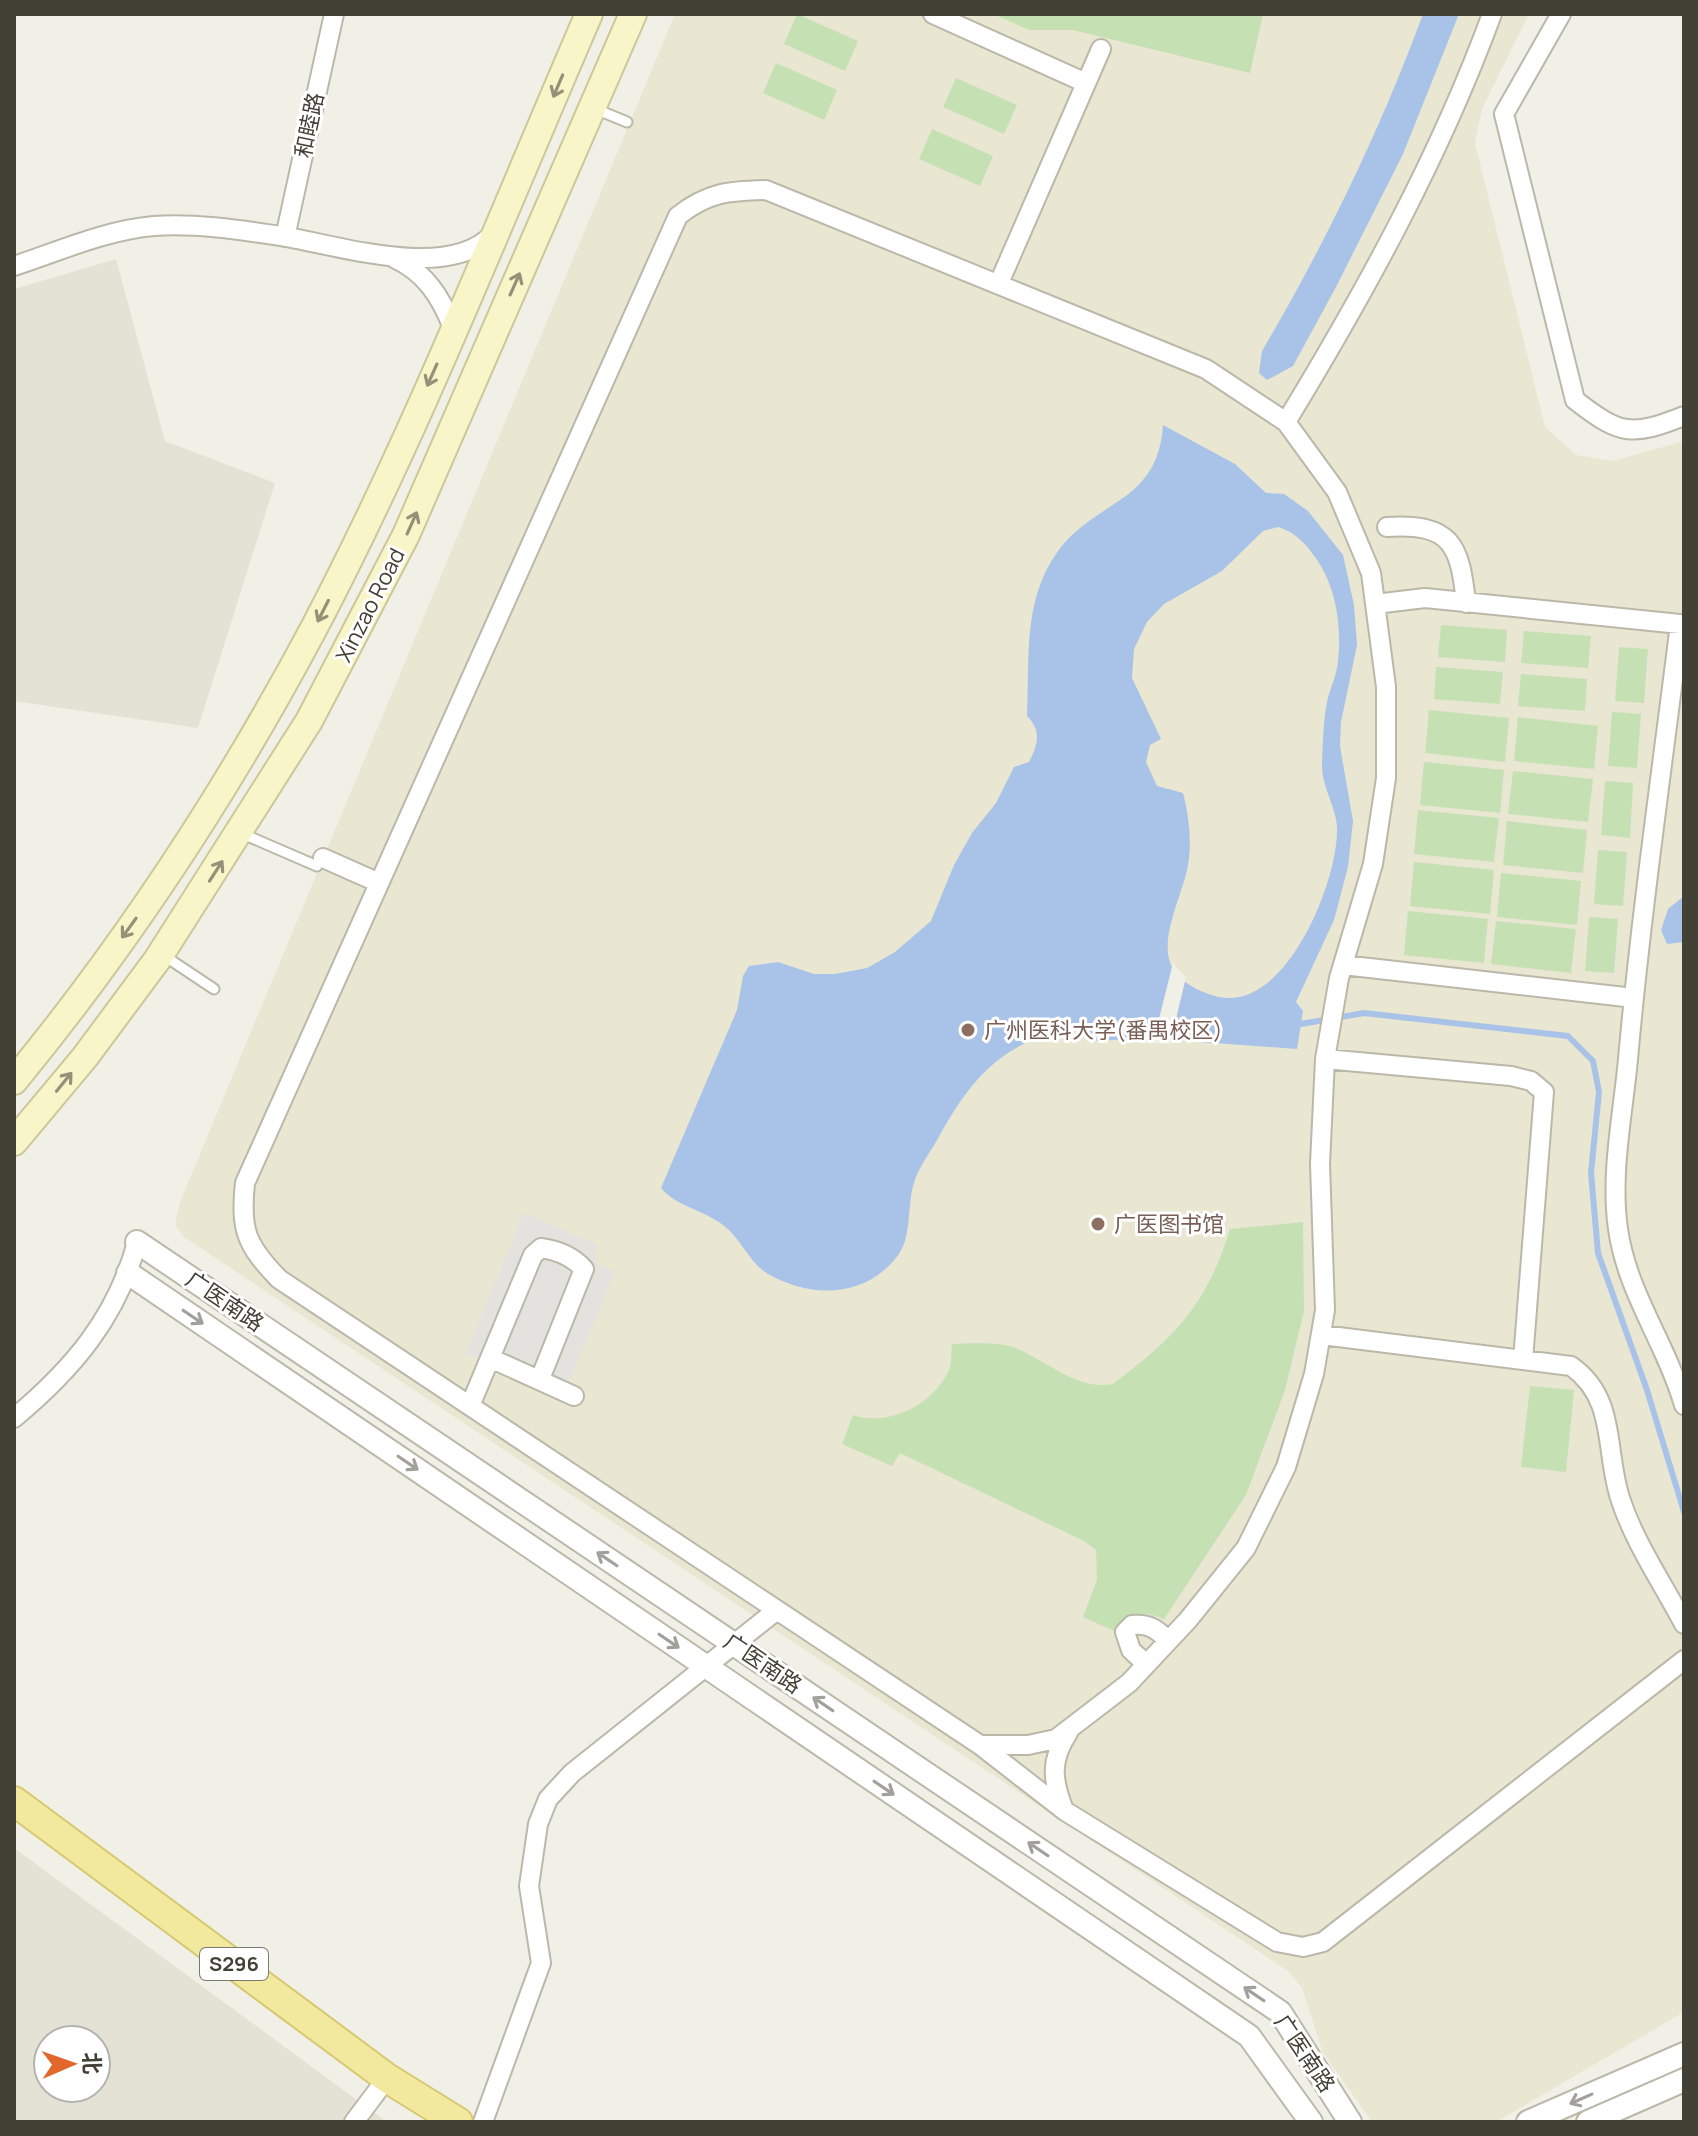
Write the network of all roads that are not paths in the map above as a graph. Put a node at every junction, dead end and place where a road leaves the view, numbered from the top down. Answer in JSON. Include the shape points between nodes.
{"nodes":[{"id":1,"x":334,"y":14,"type":"edge"},
{"id":2,"x":589,"y":14,"type":"edge"},
{"id":3,"x":633,"y":14,"type":"edge"},
{"id":4,"x":933,"y":14,"type":"edge"},
{"id":5,"x":1492,"y":14,"type":"edge"},
{"id":6,"x":1561,"y":14,"type":"edge"},
{"id":7,"x":1101,"y":49,"type":"dead end"},
{"id":8,"x":1086,"y":83,"type":"junction"},
{"id":9,"x":592,"y":108,"type":"junction"},
{"id":10,"x":627,"y":122,"type":"dead end"},
{"id":11,"x":494,"y":233,"type":"junction"},
{"id":12,"x":285,"y":237,"type":"junction"},
{"id":13,"x":392,"y":257,"type":"junction"},
{"id":14,"x":14,"y":266,"type":"edge"},
{"id":15,"x":999,"y":283,"type":"junction"},
{"id":16,"x":453,"y":328,"type":"junction"},
{"id":17,"x":1684,"y":416,"type":"edge"},
{"id":18,"x":1286,"y":422,"type":"junction"},
{"id":19,"x":1387,"y":527,"type":"dead end"},
{"id":20,"x":1466,"y":603,"type":"junction"},
{"id":21,"x":1375,"y":604,"type":"junction"},
{"id":22,"x":241,"y":833,"type":"junction"},
{"id":23,"x":320,"y":862,"type":"joint"},
{"id":24,"x":377,"y":882,"type":"junction"},
{"id":25,"x":161,"y":954,"type":"junction"},
{"id":26,"x":1341,"y":972,"type":"junction"},
{"id":27,"x":214,"y":989,"type":"dead end"},
{"id":28,"x":1634,"y":998,"type":"junction"},
{"id":29,"x":1325,"y":1059,"type":"junction"},
{"id":30,"x":14,"y":1081,"type":"edge"},
{"id":31,"x":14,"y":1142,"type":"edge"},
{"id":32,"x":137,"y":1242,"type":"joint"},
{"id":33,"x":128,"y":1273,"type":"junction"},
{"id":34,"x":1322,"y":1335,"type":"junction"},
{"id":35,"x":490,"y":1358,"type":"junction"},
{"id":36,"x":1523,"y":1360,"type":"junction"},
{"id":37,"x":540,"y":1379,"type":"junction"},
{"id":38,"x":574,"y":1396,"type":"dead end"},
{"id":39,"x":1684,"y":1405,"type":"edge"},
{"id":40,"x":470,"y":1406,"type":"junction"},
{"id":41,"x":14,"y":1418,"type":"edge"},
{"id":42,"x":777,"y":1610,"type":"junction"},
{"id":43,"x":1684,"y":1624,"type":"edge"},
{"id":44,"x":1168,"y":1640,"type":"junction"},
{"id":45,"x":1684,"y":1660,"type":"edge"},
{"id":46,"x":1146,"y":1664,"type":"junction"},
{"id":47,"x":1070,"y":1731,"type":"junction"},
{"id":48,"x":980,"y":1745,"type":"junction"},
{"id":49,"x":14,"y":1802,"type":"edge"},
{"id":50,"x":1065,"y":1811,"type":"junction"},
{"id":51,"x":1684,"y":2054,"type":"edge"},
{"id":52,"x":387,"y":2078,"type":"junction"},
{"id":53,"x":1684,"y":2080,"type":"edge"},
{"id":54,"x":1607,"y":2117,"type":"edge"},
{"id":55,"x":354,"y":2122,"type":"edge"},
{"id":56,"x":458,"y":2122,"type":"edge"},
{"id":57,"x":483,"y":2122,"type":"edge"},
{"id":58,"x":1311,"y":2122,"type":"edge"},
{"id":59,"x":1350,"y":2122,"type":"edge"},
{"id":60,"x":1528,"y":2122,"type":"edge"},
{"id":61,"x":1588,"y":2122,"type":"edge"}],
"edges":[{"from":1,"to":12,"type":"street","name":"和睦路"},
{"from":2,"to":11,"type":"main road","name":"Xinzao Road","one_way":true},
{"from":3,"to":9,"type":"main road","name":"Xinzao Road"},
{"from":4,"to":8,"type":"street"},
{"from":5,"to":18,"type":"street","via":[[1418,188]]},
{"from":6,"to":17,"type":"street","via":[[1504,114],[1575,400],[1606,425],[1643,432]]},
{"from":7,"to":8,"type":"street"},
{"from":8,"to":15,"type":"street"},
{"from":9,"to":10,"type":"lane"},
{"from":22,"to":9,"type":"main road","name":"Xinzao Road","one_way":true,"via":[[309,721],[406,535]]},
{"from":11,"to":13,"type":"street","via":[[476,247],[449,255]]},
{"from":11,"to":16,"type":"main road","name":"Xinzao Road"},
{"from":12,"to":13,"type":"street"},
{"from":12,"to":14,"type":"street","via":[[155,226],[110,234]]},
{"from":13,"to":16,"type":"street","via":[[434,289]]},
{"from":15,"to":18,"type":"street","via":[[1206,369]]},
{"from":15,"to":24,"type":"street","via":[[766,190],[699,199],[678,216]]},
{"from":16,"to":30,"type":"main road","name":"Xinzao Road","one_way":true,"via":[[346,564],[272,704],[169,872]]},
{"from":18,"to":21,"type":"street","via":[[1337,492],[1371,573]]},
{"from":19,"to":20,"type":"street","via":[[1429,527],[1454,546],[1462,562]]},
{"from":20,"to":21,"type":"street","via":[[1409,598]]},
{"from":20,"to":28,"type":"street","via":[[1680,624]]},
{"from":21,"to":26,"type":"street","via":[[1386,687],[1386,778],[1373,864]]},
{"from":22,"to":23,"type":"lane"},
{"from":25,"to":22,"type":"main road","name":"Xinzao Road","one_way":true},
{"from":23,"to":24,"type":"street"},
{"from":24,"to":40,"type":"street","via":[[245,1183],[241,1220],[253,1253],[279,1279]]},
{"from":25,"to":27,"type":"lane"},
{"from":31,"to":25,"type":"main road","name":"Xinzao Road","one_way":true},
{"from":26,"to":28,"type":"street"},
{"from":26,"to":29,"type":"street"},
{"from":28,"to":39,"type":"street","via":[[1617,1227],[1627,1276]]},
{"from":29,"to":34,"type":"street"},
{"from":29,"to":36,"type":"street","via":[[1511,1076],[1531,1081],[1544,1092]]},
{"from":32,"to":33,"type":"street"},
{"from":59,"to":32,"type":"street","name":"广医南路","one_way":true,"via":[[1280,2012]]},
{"from":33,"to":41,"type":"street","via":[[101,1329],[79,1357]]},
{"from":33,"to":58,"type":"street","name":"广医南路","one_way":true,"via":[[1249,2036]]},
{"from":34,"to":36,"type":"street"},
{"from":34,"to":44,"type":"street","via":[[1286,1467],[1246,1548]]},
{"from":35,"to":37,"type":"street"},
{"from":35,"to":37,"type":"street","via":[[533,1255],[541,1248],[552,1249],[584,1269]]},
{"from":35,"to":40,"type":"street"},
{"from":36,"to":43,"type":"street","via":[[1571,1366],[1590,1379],[1602,1401],[1622,1504]]},
{"from":37,"to":38,"type":"street"},
{"from":40,"to":42,"type":"street"},
{"from":42,"to":48,"type":"street"},
{"from":42,"to":57,"type":"street","via":[[572,1773],[548,1799],[538,1824],[529,1886],[541,1963]]},
{"from":44,"to":46,"type":"street"},
{"from":44,"to":46,"type":"street","via":[[1142,1624],[1125,1632],[1131,1650]]},
{"from":45,"to":50,"type":"street","via":[[1313,1945],[1277,1942]]},
{"from":46,"to":47,"type":"street"},
{"from":47,"to":48,"type":"street","via":[[1028,1745]]},
{"from":47,"to":50,"type":"street","via":[[1053,1767]]},
{"from":48,"to":50,"type":"street"},
{"from":49,"to":52,"type":"main road","number":"S296"},
{"from":51,"to":60,"type":"street","one_way":true},
{"from":52,"to":55,"type":"street"},
{"from":52,"to":56,"type":"main road","number":"S296"},
{"from":53,"to":54,"type":"street"},
{"from":54,"to":61,"type":"street"}]}
